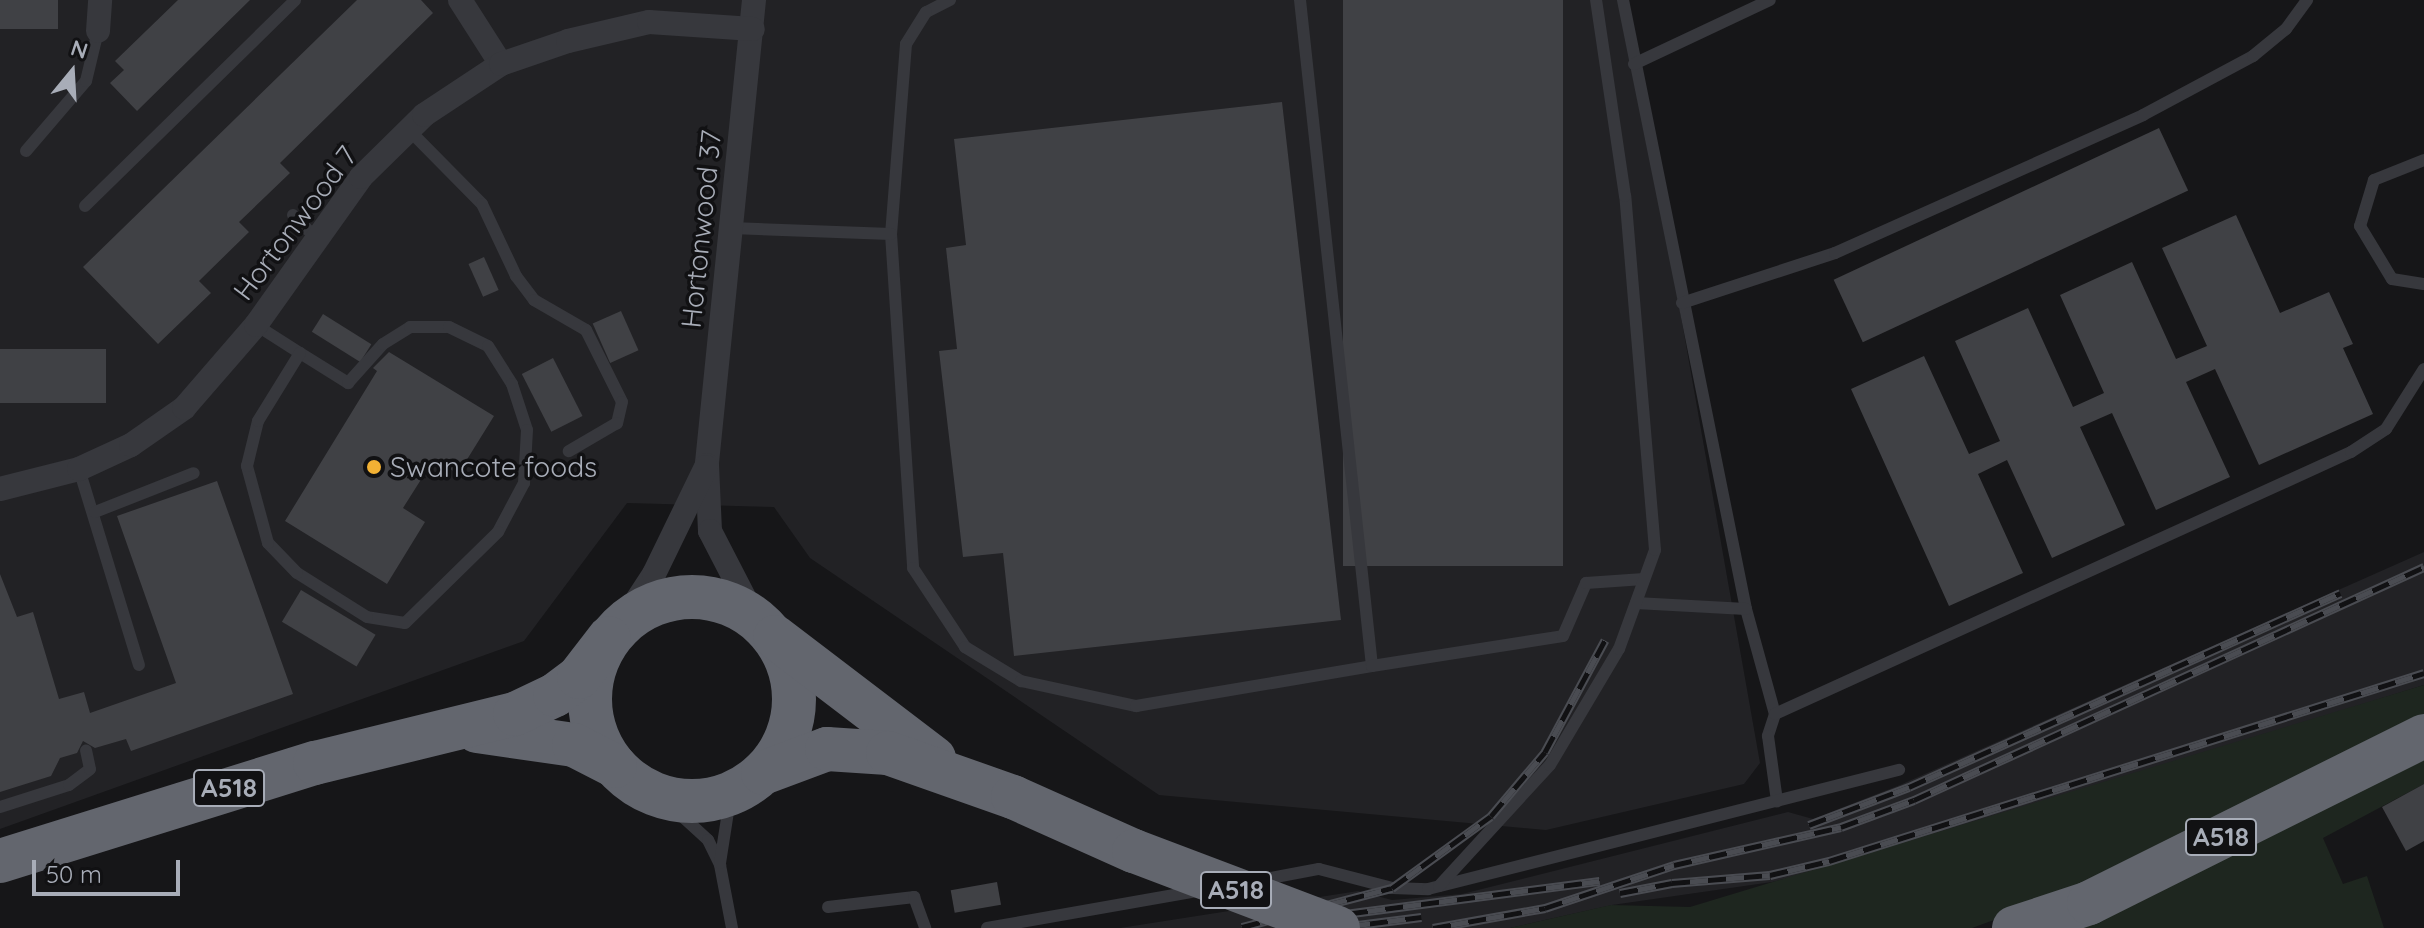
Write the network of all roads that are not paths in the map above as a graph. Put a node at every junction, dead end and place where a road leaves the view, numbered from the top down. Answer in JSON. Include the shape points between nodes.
{"nodes":[{"id":1,"x":100,"y":0,"type":"edge"},
{"id":2,"x":295,"y":0,"type":"edge"},
{"id":3,"x":460,"y":0,"type":"edge"},
{"id":4,"x":754,"y":0,"type":"edge"},
{"id":5,"x":950,"y":0,"type":"edge"},
{"id":6,"x":1300,"y":0,"type":"edge"},
{"id":7,"x":1596,"y":0,"type":"edge"},
{"id":8,"x":1623,"y":0,"type":"edge"},
{"id":9,"x":1770,"y":0,"type":"edge"},
{"id":10,"x":2307,"y":0,"type":"edge"},
{"id":11,"x":753,"y":29,"type":"junction"},
{"id":12,"x":98,"y":31,"type":"joint"},
{"id":13,"x":501,"y":64,"type":"junction"},
{"id":14,"x":1634,"y":64,"type":"junction"},
{"id":15,"x":409,"y":130,"type":"junction"},
{"id":16,"x":26,"y":151,"type":"dead end"},
{"id":17,"x":2424,"y":160,"type":"edge"},
{"id":18,"x":85,"y":206,"type":"dead end"},
{"id":19,"x":293,"y":215,"type":"dead end"},
{"id":20,"x":732,"y":228,"type":"junction"},
{"id":21,"x":891,"y":234,"type":"junction"},
{"id":22,"x":315,"y":237,"type":"junction"},
{"id":23,"x":2424,"y":284,"type":"edge"},
{"id":24,"x":1682,"y":303,"type":"junction"},
{"id":25,"x":256,"y":325,"type":"junction"},
{"id":26,"x":300,"y":353,"type":"junction"},
{"id":27,"x":2424,"y":369,"type":"edge"},
{"id":28,"x":569,"y":451,"type":"dead end"},
{"id":29,"x":707,"y":465,"type":"junction"},
{"id":30,"x":79,"y":469,"type":"junction"},
{"id":31,"x":194,"y":473,"type":"dead end"},
{"id":32,"x":0,"y":489,"type":"edge"},
{"id":33,"x":95,"y":512,"type":"junction"},
{"id":34,"x":1644,"y":579,"type":"junction"},
{"id":35,"x":1636,"y":603,"type":"junction"},
{"id":36,"x":1746,"y":609,"type":"junction"},
{"id":37,"x":762,"y":626,"type":"junction"},
{"id":38,"x":614,"y":632,"type":"junction"},
{"id":39,"x":139,"y":665,"type":"dead end"},
{"id":40,"x":1372,"y":666,"type":"junction"},
{"id":41,"x":1775,"y":714,"type":"junction"},
{"id":42,"x":463,"y":729,"type":"junction"},
{"id":43,"x":2424,"y":736,"type":"edge"},
{"id":44,"x":86,"y":750,"type":"dead end"},
{"id":45,"x":615,"y":766,"type":"junction"},
{"id":46,"x":1899,"y":770,"type":"dead end"},
{"id":47,"x":958,"y":776,"type":"junction"},
{"id":48,"x":755,"y":779,"type":"junction"},
{"id":49,"x":660,"y":796,"type":"junction"},
{"id":50,"x":1777,"y":801,"type":"junction"},
{"id":51,"x":0,"y":807,"type":"edge"},
{"id":52,"x":0,"y":861,"type":"edge"},
{"id":53,"x":720,"y":865,"type":"junction"},
{"id":54,"x":1439,"y":886,"type":"junction"},
{"id":55,"x":828,"y":907,"type":"dead end"},
{"id":56,"x":732,"y":928,"type":"edge"},
{"id":57,"x":925,"y":928,"type":"edge"},
{"id":58,"x":987,"y":928,"type":"edge"},
{"id":59,"x":1338,"y":928,"type":"edge"},
{"id":60,"x":2014,"y":928,"type":"edge"}],
"edges":[{"from":1,"to":12,"type":"street"},
{"from":2,"to":18,"type":"lane"},
{"from":3,"to":13,"type":"street"},
{"from":4,"to":11,"type":"street","name":"Hortonwood 37"},
{"from":5,"to":21,"type":"lane","via":[[926,12],[906,44]]},
{"from":6,"to":40,"type":"lane"},
{"from":7,"to":34,"type":"lane","via":[[1625,196],[1655,550]]},
{"from":8,"to":14,"type":"lane"},
{"from":9,"to":14,"type":"lane"},
{"from":10,"to":24,"type":"lane","via":[[2286,29],[2253,56],[2143,115],[1835,253]]},
{"from":11,"to":13,"type":"street","name":"Hortonwood 7","via":[[649,22]]},
{"from":11,"to":20,"type":"street","name":"Hortonwood 37"},
{"from":12,"to":16,"type":"lane","via":[[86,81]]},
{"from":13,"to":15,"type":"street","name":"Hortonwood 7"},
{"from":14,"to":24,"type":"lane"},
{"from":15,"to":22,"type":"street","name":"Hortonwood 7","via":[[361,177]]},
{"from":15,"to":28,"type":"lane","via":[[482,204],[516,276],[534,300],[586,330],[622,402],[617,423]]},
{"from":17,"to":23,"type":"lane","via":[[2374,180],[2360,226],[2392,279]]},
{"from":19,"to":22,"type":"lane"},
{"from":20,"to":21,"type":"lane"},
{"from":20,"to":29,"type":"street","name":"Hortonwood 37"},
{"from":21,"to":40,"type":"lane","via":[[913,568],[965,647],[1021,681],[1136,706]]},
{"from":22,"to":25,"type":"street","name":"Hortonwood 7"},
{"from":24,"to":36,"type":"lane"},
{"from":25,"to":26,"type":"lane"},
{"from":25,"to":30,"type":"street","name":"Hortonwood 7","via":[[184,408],[131,445]]},
{"from":26,"to":26,"type":"lane","via":[[348,383],[383,344],[410,327],[449,327],[488,346],[512,384],[527,430],[524,483],[498,532],[405,623],[367,617],[297,573],[268,543],[247,466],[258,421]]},
{"from":27,"to":41,"type":"lane","via":[[2386,429],[2351,452]]},
{"from":29,"to":37,"type":"street","name":"Hortonwood 37","via":[[710,531]]},
{"from":29,"to":38,"type":"street","name":"Hortonwood 37","via":[[654,574]]},
{"from":30,"to":32,"type":"street","name":"Hortonwood 7"},
{"from":30,"to":33,"type":"lane"},
{"from":31,"to":33,"type":"lane"},
{"from":33,"to":39,"type":"lane"},
{"from":34,"to":35,"type":"lane"},
{"from":34,"to":40,"type":"lane","via":[[1586,583],[1563,636]]},
{"from":35,"to":36,"type":"lane"},
{"from":35,"to":54,"type":"lane","via":[[1619,649],[1550,765]]},
{"from":36,"to":41,"type":"lane"},
{"from":37,"to":38,"type":"highway","via":[[728,603],[679,597],[638,611]]},
{"from":37,"to":47,"type":"highway","number":"A518"},
{"from":37,"to":48,"type":"highway","via":[[792,678],[793,713],[780,752]]},
{"from":38,"to":42,"type":"highway","number":"A518","via":[[579,677],[555,695]]},
{"from":38,"to":45,"type":"highway","via":[[595,665],[590,701],[600,745]]},
{"from":41,"to":50,"type":"lane","via":[[1768,736]]},
{"from":42,"to":45,"type":"highway","number":"A518","via":[[574,745]]},
{"from":42,"to":52,"type":"highway","number":"A518","via":[[315,763]]},
{"from":43,"to":60,"type":"highway","number":"A518","via":[[2089,903]]},
{"from":44,"to":51,"type":"lane","via":[[90,769],[69,785]]},
{"from":45,"to":49,"type":"highway"},
{"from":46,"to":50,"type":"lane"},
{"from":47,"to":48,"type":"highway","number":"A518","via":[[852,747],[827,749]]},
{"from":47,"to":59,"type":"highway","number":"A518","bridge":true,"via":[[1134,851]]},
{"from":48,"to":49,"type":"highway","via":[[702,800]]},
{"from":48,"to":53,"type":"lane","via":[[728,812]]},
{"from":49,"to":53,"type":"lane","via":[[689,817]]},
{"from":50,"to":54,"type":"lane"},
{"from":53,"to":56,"type":"lane"},
{"from":54,"to":58,"type":"lane","via":[[1392,888],[1319,869]]},
{"from":55,"to":57,"type":"lane","via":[[914,897]]}]}
